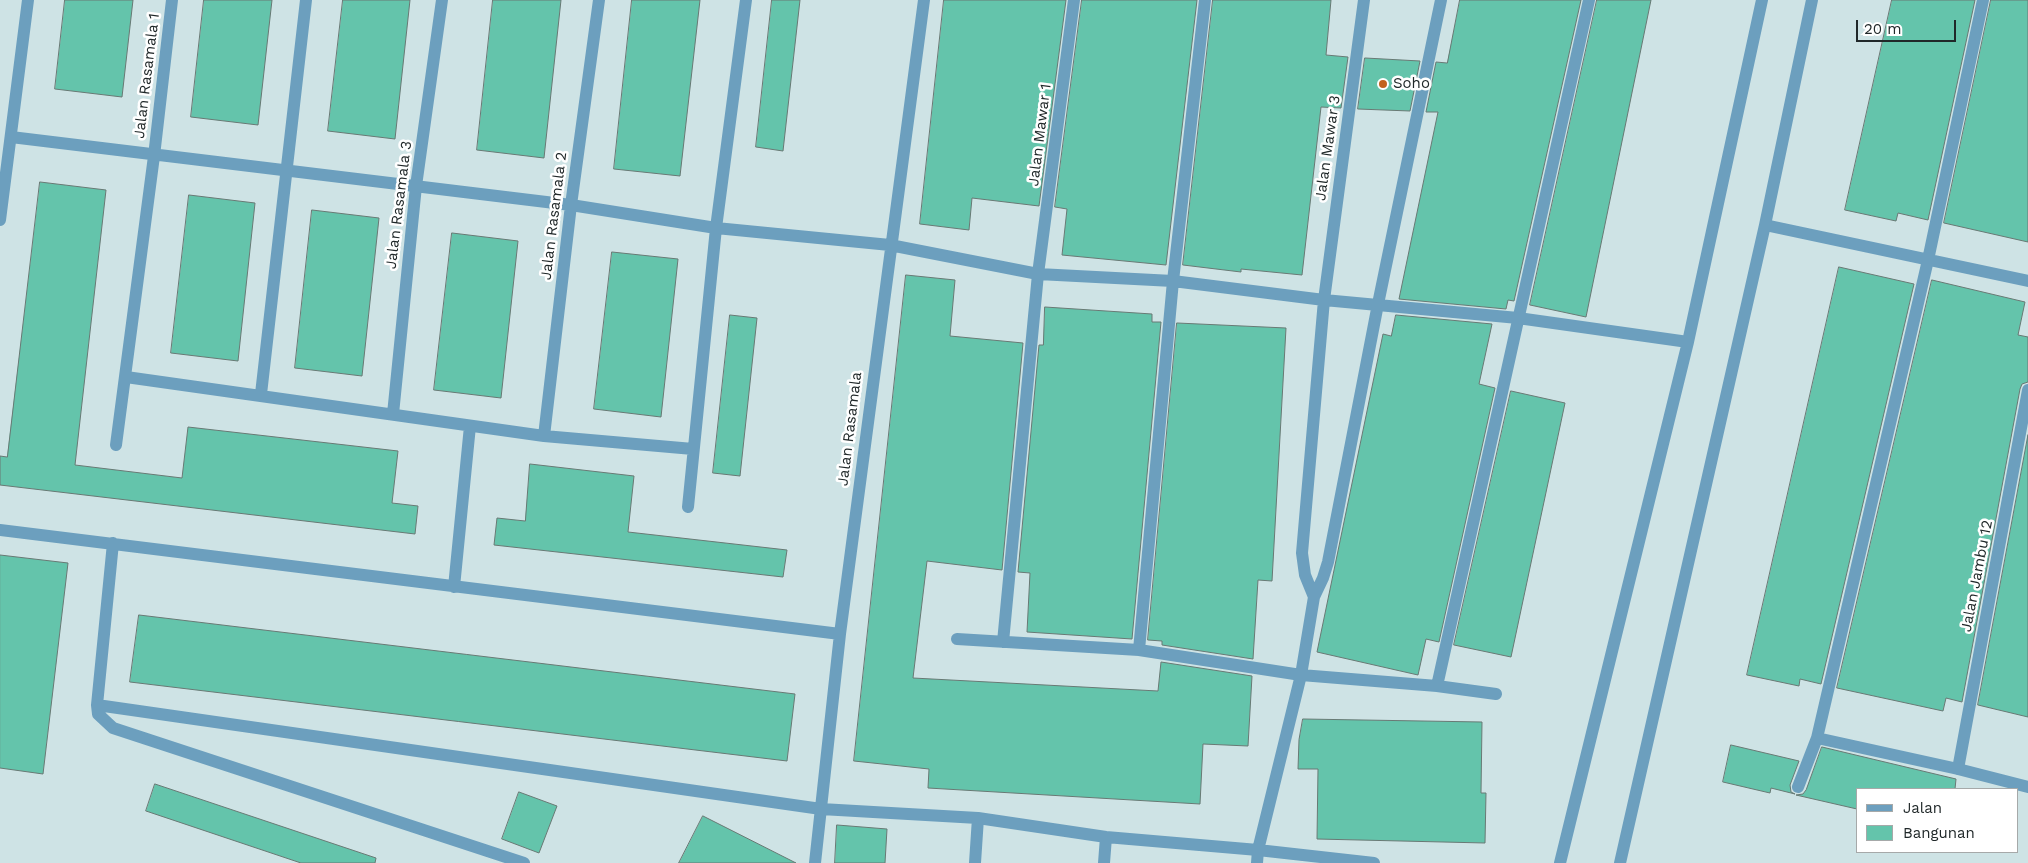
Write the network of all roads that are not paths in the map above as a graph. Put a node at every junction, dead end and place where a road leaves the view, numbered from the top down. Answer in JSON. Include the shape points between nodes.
{"nodes":[{"id":1,"x":28,"y":0,"type":"edge"},
{"id":2,"x":172,"y":0,"type":"edge"},
{"id":3,"x":306,"y":0,"type":"edge"},
{"id":4,"x":442,"y":0,"type":"edge"},
{"id":5,"x":599,"y":0,"type":"edge"},
{"id":6,"x":746,"y":0,"type":"edge"},
{"id":7,"x":924,"y":0,"type":"edge"},
{"id":8,"x":1074,"y":0,"type":"edge"},
{"id":9,"x":1205,"y":0,"type":"edge"},
{"id":10,"x":1364,"y":0,"type":"edge"},
{"id":11,"x":1440,"y":0,"type":"edge"},
{"id":12,"x":1589,"y":0,"type":"edge"},
{"id":13,"x":1762,"y":0,"type":"edge"},
{"id":14,"x":1812,"y":0,"type":"edge"},
{"id":15,"x":1983,"y":0,"type":"edge"},
{"id":16,"x":11,"y":138,"type":"junction"},
{"id":17,"x":154,"y":156,"type":"junction"},
{"id":18,"x":286,"y":170,"type":"junction"},
{"id":19,"x":416,"y":186,"type":"junction"},
{"id":20,"x":571,"y":205,"type":"junction"},
{"id":21,"x":0,"y":220,"type":"edge"},
{"id":22,"x":1765,"y":225,"type":"junction"},
{"id":23,"x":716,"y":228,"type":"junction"},
{"id":24,"x":890,"y":245,"type":"junction"},
{"id":25,"x":1928,"y":260,"type":"junction"},
{"id":26,"x":1038,"y":274,"type":"junction"},
{"id":27,"x":1173,"y":281,"type":"junction"},
{"id":28,"x":2028,"y":281,"type":"edge"},
{"id":29,"x":1324,"y":300,"type":"junction"},
{"id":30,"x":1378,"y":304,"type":"junction"},
{"id":31,"x":1518,"y":318,"type":"junction"},
{"id":32,"x":1688,"y":342,"type":"junction"},
{"id":33,"x":126,"y":377,"type":"junction"},
{"id":34,"x":2028,"y":390,"type":"edge"},
{"id":35,"x":261,"y":394,"type":"junction"},
{"id":36,"x":393,"y":414,"type":"junction"},
{"id":37,"x":470,"y":426,"type":"junction"},
{"id":38,"x":544,"y":436,"type":"junction"},
{"id":39,"x":116,"y":445,"type":"dead end"},
{"id":40,"x":693,"y":450,"type":"junction"},
{"id":41,"x":688,"y":507,"type":"dead end"},
{"id":42,"x":0,"y":530,"type":"edge"},
{"id":43,"x":112,"y":543,"type":"junction"},
{"id":44,"x":454,"y":587,"type":"junction"},
{"id":45,"x":1314,"y":597,"type":"junction"},
{"id":46,"x":840,"y":634,"type":"junction"},
{"id":47,"x":957,"y":638,"type":"dead end"},
{"id":48,"x":1003,"y":642,"type":"junction"},
{"id":49,"x":1140,"y":650,"type":"junction"},
{"id":50,"x":1301,"y":675,"type":"junction"},
{"id":51,"x":1437,"y":686,"type":"junction"},
{"id":52,"x":1496,"y":694,"type":"dead end"},
{"id":53,"x":97,"y":705,"type":"junction"},
{"id":54,"x":1818,"y":738,"type":"junction"},
{"id":55,"x":1958,"y":769,"type":"junction"},
{"id":56,"x":1798,"y":787,"type":"dead end"},
{"id":57,"x":2028,"y":787,"type":"edge"},
{"id":58,"x":820,"y":809,"type":"junction"},
{"id":59,"x":978,"y":818,"type":"junction"},
{"id":60,"x":1106,"y":837,"type":"junction"},
{"id":61,"x":1258,"y":850,"type":"junction"},
{"id":62,"x":524,"y":863,"type":"edge"},
{"id":63,"x":815,"y":863,"type":"edge"},
{"id":64,"x":975,"y":863,"type":"edge"},
{"id":65,"x":1104,"y":863,"type":"edge"},
{"id":66,"x":1257,"y":863,"type":"edge"},
{"id":67,"x":1374,"y":863,"type":"edge"},
{"id":68,"x":1560,"y":863,"type":"edge"},
{"id":69,"x":1620,"y":863,"type":"edge"}],
"edges":[{"from":1,"to":16,"type":"street"},
{"from":2,"to":17,"type":"street","name":"Jalan Rasamala 1"},
{"from":3,"to":18,"type":"street"},
{"from":4,"to":19,"type":"street","name":"Jalan Rasamala 3"},
{"from":5,"to":20,"type":"street","name":"Jalan Rasamala 2"},
{"from":6,"to":23,"type":"street"},
{"from":7,"to":24,"type":"street","name":"Jalan Rasamala"},
{"from":8,"to":26,"type":"street","name":"Jalan Mawar 1"},
{"from":9,"to":27,"type":"street"},
{"from":10,"to":29,"type":"street","name":"Jalan Mawar 3"},
{"from":11,"to":30,"type":"street"},
{"from":12,"to":31,"type":"street"},
{"from":13,"to":32,"type":"street"},
{"from":14,"to":22,"type":"street"},
{"from":15,"to":25,"type":"street"},
{"from":16,"to":17,"type":"street"},
{"from":16,"to":21,"type":"street"},
{"from":17,"to":18,"type":"street"},
{"from":17,"to":33,"type":"street","name":"Jalan Rasamala 1"},
{"from":18,"to":19,"type":"street"},
{"from":18,"to":35,"type":"street"},
{"from":19,"to":20,"type":"street"},
{"from":19,"to":36,"type":"street","name":"Jalan Rasamala 3"},
{"from":20,"to":23,"type":"street"},
{"from":20,"to":38,"type":"street","name":"Jalan Rasamala 2"},
{"from":22,"to":25,"type":"street"},
{"from":22,"to":69,"type":"street"},
{"from":23,"to":24,"type":"street"},
{"from":23,"to":40,"type":"street"},
{"from":24,"to":26,"type":"street"},
{"from":24,"to":46,"type":"street","name":"Jalan Rasamala"},
{"from":25,"to":28,"type":"street"},
{"from":25,"to":54,"type":"street"},
{"from":26,"to":27,"type":"street"},
{"from":26,"to":48,"type":"street","name":"Jalan Mawar 1"},
{"from":27,"to":29,"type":"street"},
{"from":27,"to":49,"type":"street"},
{"from":29,"to":30,"type":"street"},
{"from":29,"to":45,"type":"street","name":"Jalan Mawar 3","via":[[1302,554],[1304,575]]},
{"from":30,"to":31,"type":"street"},
{"from":30,"to":45,"type":"street","via":[[1328,562]]},
{"from":31,"to":32,"type":"street"},
{"from":31,"to":51,"type":"street"},
{"from":32,"to":68,"type":"street"},
{"from":33,"to":35,"type":"street"},
{"from":33,"to":39,"type":"street","name":"Jalan Rasamala 1"},
{"from":34,"to":55,"type":"street","name":"Jalan Jambu 12"},
{"from":35,"to":36,"type":"street"},
{"from":36,"to":37,"type":"street"},
{"from":37,"to":38,"type":"street"},
{"from":37,"to":44,"type":"street"},
{"from":38,"to":40,"type":"street"},
{"from":40,"to":41,"type":"street"},
{"from":42,"to":43,"type":"street"},
{"from":43,"to":44,"type":"street"},
{"from":43,"to":53,"type":"street"},
{"from":44,"to":46,"type":"street"},
{"from":45,"to":50,"type":"street"},
{"from":46,"to":58,"type":"street","name":"Jalan Rasamala"},
{"from":47,"to":48,"type":"street"},
{"from":48,"to":49,"type":"street"},
{"from":49,"to":50,"type":"street"},
{"from":50,"to":51,"type":"street"},
{"from":50,"to":61,"type":"street"},
{"from":51,"to":52,"type":"street"},
{"from":53,"to":58,"type":"street"},
{"from":53,"to":62,"type":"street","via":[[98,714],[113,728]]},
{"from":54,"to":55,"type":"street"},
{"from":54,"to":56,"type":"street"},
{"from":55,"to":57,"type":"street"},
{"from":58,"to":59,"type":"street"},
{"from":58,"to":63,"type":"street","name":"Jalan Rasamala"},
{"from":59,"to":60,"type":"street"},
{"from":59,"to":64,"type":"street"},
{"from":60,"to":61,"type":"street"},
{"from":60,"to":65,"type":"street"},
{"from":61,"to":66,"type":"street"},
{"from":61,"to":67,"type":"street"}]}
